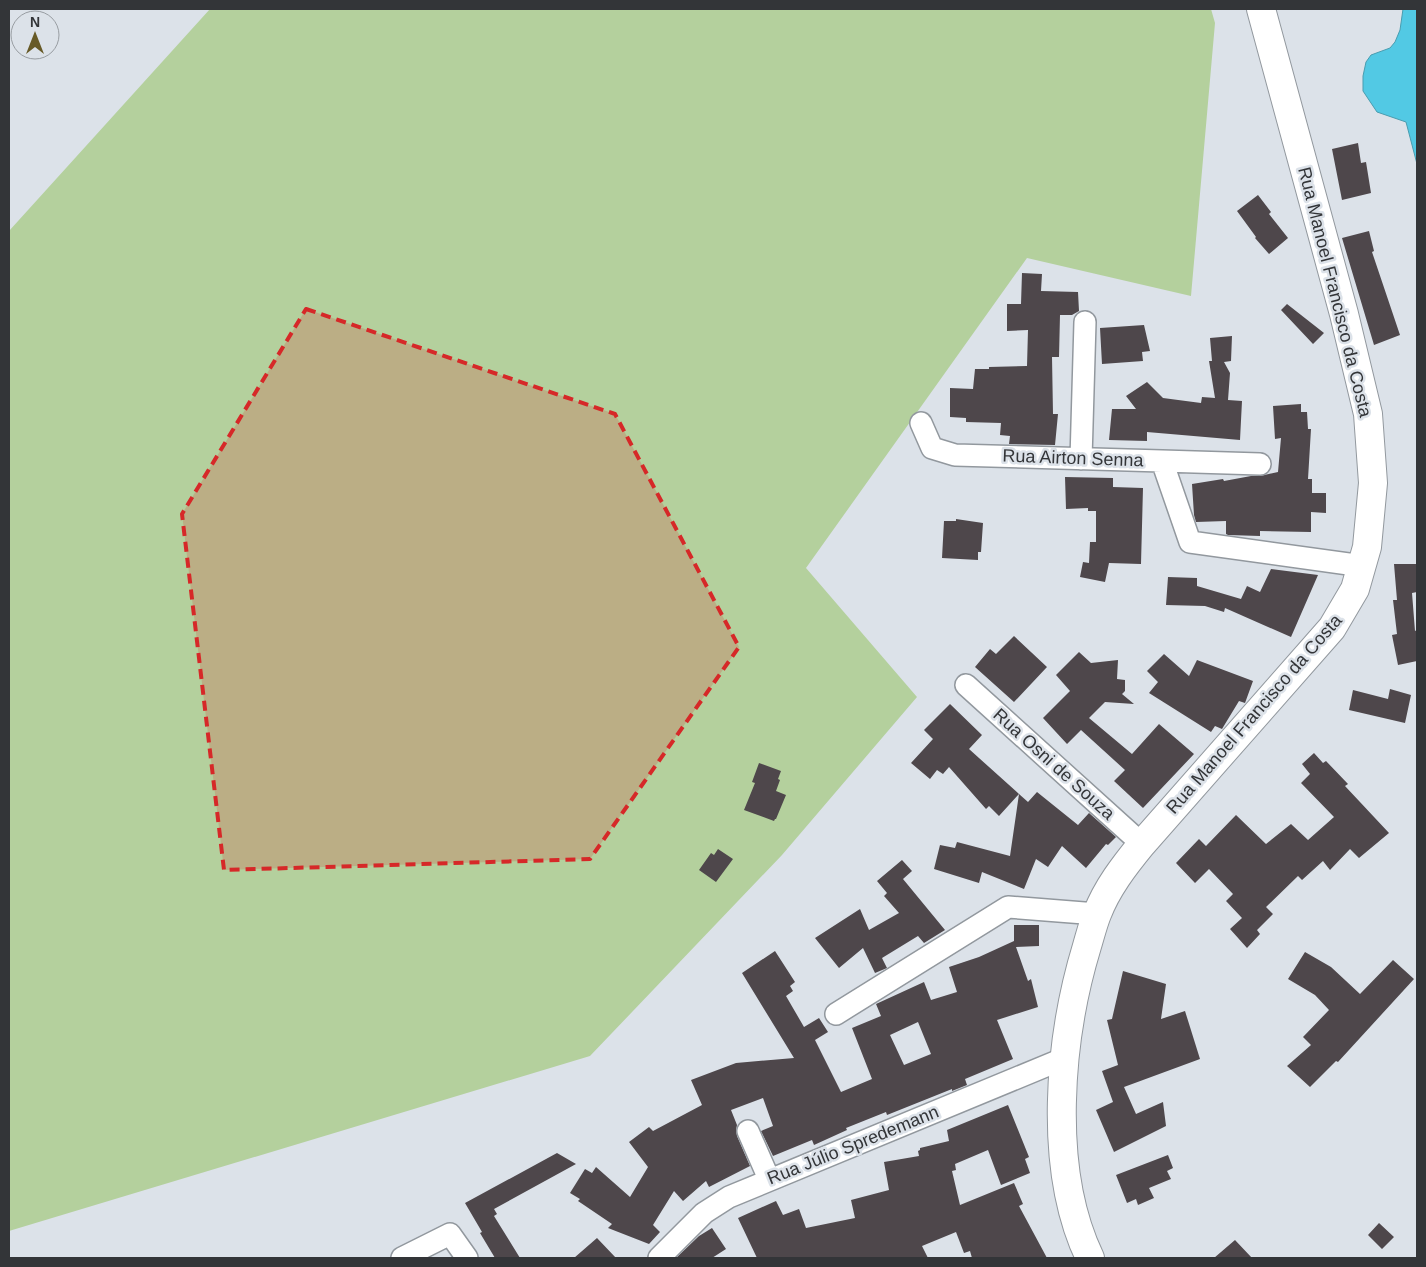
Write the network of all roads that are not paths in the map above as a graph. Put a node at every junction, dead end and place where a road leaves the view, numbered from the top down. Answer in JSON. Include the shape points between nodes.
{"nodes":[{"id":1,"x":1260,"y":9,"type":"edge"},
{"id":2,"x":1085,"y":322,"type":"dead end"},
{"id":3,"x":921,"y":423,"type":"dead end"},
{"id":4,"x":1081,"y":459,"type":"junction"},
{"id":5,"x":1162,"y":461,"type":"junction"},
{"id":6,"x":1260,"y":464,"type":"dead end"},
{"id":7,"x":1362,"y":566,"type":"junction"},
{"id":8,"x":966,"y":685,"type":"dead end"},
{"id":9,"x":1142,"y":844,"type":"junction"},
{"id":10,"x":1097,"y":914,"type":"junction"},
{"id":11,"x":836,"y":1014,"type":"dead end"},
{"id":12,"x":1065,"y":1058,"type":"junction"},
{"id":13,"x":748,"y":1131,"type":"dead end"},
{"id":14,"x":769,"y":1179,"type":"junction"},
{"id":15,"x":1087,"y":1257,"type":"edge"},
{"id":16,"x":402,"y":1258,"type":"edge"},
{"id":17,"x":467,"y":1258,"type":"edge"},
{"id":18,"x":659,"y":1258,"type":"edge"}],
"edges":[{"from":1,"to":7,"type":"main road","name":"Rua Manoel Francisco da Costa","via":[[1344,314],[1368,414],[1371,520]]},
{"from":2,"to":4,"type":"street"},
{"from":3,"to":4,"type":"street","name":"Rua Airton Senna","via":[[932,448],[955,455]]},
{"from":4,"to":5,"type":"street","name":"Rua Airton Senna"},
{"from":5,"to":6,"type":"street"},
{"from":5,"to":7,"type":"street","name":"Rua Airton Senna","via":[[1190,542]]},
{"from":7,"to":9,"type":"main road","name":"Rua Manoel Francisco da Costa","via":[[1355,589],[1332,628]]},
{"from":8,"to":9,"type":"street","name":"Rua Osni de Souza"},
{"from":9,"to":10,"type":"main road","name":"Rua Manoel Francisco da Costa","via":[[1116,878]]},
{"from":10,"to":11,"type":"street","via":[[1008,907]]},
{"from":10,"to":12,"type":"main road","name":"Rua Manoel Francisco da Costa","via":[[1074,998]]},
{"from":12,"to":14,"type":"street","name":"Rua Júlio Spredemann"},
{"from":12,"to":15,"type":"main road","name":"Rua Manoel Francisco da Costa","via":[[1062,1091],[1064,1155],[1069,1193]]},
{"from":13,"to":14,"type":"street"},
{"from":14,"to":18,"type":"street","name":"Rua Júlio Spredemann","via":[[729,1197],[704,1213]]},
{"from":16,"to":17,"type":"street","via":[[450,1234]]}]}
